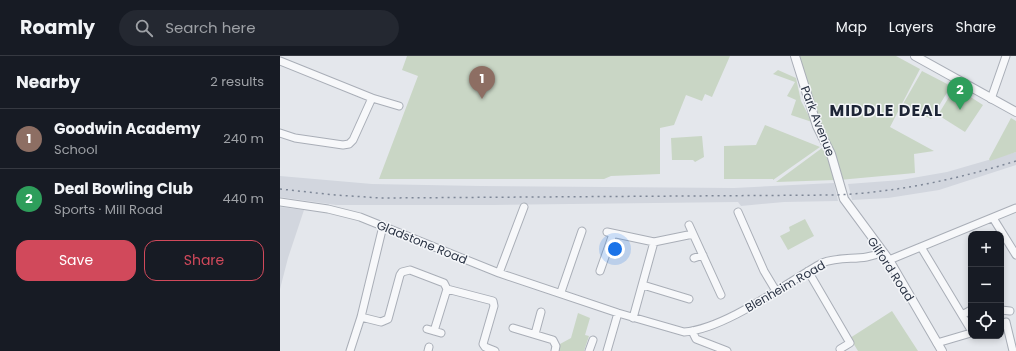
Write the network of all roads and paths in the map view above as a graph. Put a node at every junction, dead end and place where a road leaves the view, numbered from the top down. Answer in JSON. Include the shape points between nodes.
{"nodes":[{"id":1,"x":795,"y":56,"type":"edge"},
{"id":2,"x":915,"y":56,"type":"edge"},
{"id":3,"x":1006,"y":56,"type":"edge"},
{"id":4,"x":280,"y":61,"type":"edge"},
{"id":5,"x":372,"y":98,"type":"junction"},
{"id":6,"x":991,"y":99,"type":"junction"},
{"id":7,"x":399,"y":106,"type":"dead end"},
{"id":8,"x":1016,"y":112,"type":"edge"},
{"id":9,"x":280,"y":133,"type":"edge"},
{"id":10,"x":841,"y":187,"type":"joint"},
{"id":11,"x":280,"y":202,"type":"edge"},
{"id":12,"x":524,"y":208,"type":"dead end"},
{"id":13,"x":1016,"y":208,"type":"edge"},
{"id":14,"x":738,"y":212,"type":"dead end"},
{"id":15,"x":993,"y":218,"type":"junction"},
{"id":16,"x":383,"y":226,"type":"junction"},
{"id":17,"x":689,"y":226,"type":"dead end"},
{"id":18,"x":582,"y":232,"type":"dead end"},
{"id":19,"x":693,"y":234,"type":"junction"},
{"id":20,"x":654,"y":242,"type":"junction"},
{"id":21,"x":921,"y":247,"type":"junction"},
{"id":22,"x":882,"y":252,"type":"junction"},
{"id":23,"x":703,"y":255,"type":"junction"},
{"id":24,"x":1016,"y":255,"type":"edge"},
{"id":25,"x":694,"y":258,"type":"dead end"},
{"id":26,"x":889,"y":260,"type":"junction"},
{"id":27,"x":595,"y":261,"type":"dead end"},
{"id":28,"x":808,"y":271,"type":"junction"},
{"id":29,"x":499,"y":273,"type":"junction"},
{"id":30,"x":643,"y":285,"type":"junction"},
{"id":31,"x":447,"y":289,"type":"junction"},
{"id":32,"x":722,"y":290,"type":"dead end"},
{"id":33,"x":776,"y":291,"type":"junction"},
{"id":34,"x":561,"y":292,"type":"junction"},
{"id":35,"x":681,"y":304,"type":"dead end"},
{"id":36,"x":1004,"y":310,"type":"edge"},
{"id":37,"x":1010,"y":311,"type":"dead end"},
{"id":38,"x":541,"y":312,"type":"dead end"},
{"id":39,"x":968,"y":312,"type":"edge"},
{"id":40,"x":618,"y":314,"type":"junction"},
{"id":41,"x":962,"y":315,"type":"junction"},
{"id":42,"x":361,"y":317,"type":"junction"},
{"id":43,"x":633,"y":318,"type":"junction"},
{"id":44,"x":1004,"y":323,"type":"edge"},
{"id":45,"x":968,"y":325,"type":"edge"},
{"id":46,"x":513,"y":328,"type":"dead end"},
{"id":47,"x":434,"y":331,"type":"dead end"},
{"id":48,"x":692,"y":331,"type":"junction"},
{"id":49,"x":536,"y":334,"type":"junction"},
{"id":50,"x":968,"y":334,"type":"edge"},
{"id":51,"x":593,"y":340,"type":"dead end"},
{"id":52,"x":937,"y":342,"type":"junction"},
{"id":53,"x":840,"y":349,"type":"dead end"},
{"id":54,"x":350,"y":351,"type":"edge"},
{"id":55,"x":495,"y":351,"type":"edge"},
{"id":56,"x":555,"y":351,"type":"edge"},
{"id":57,"x":589,"y":351,"type":"edge"},
{"id":58,"x":607,"y":351,"type":"edge"},
{"id":59,"x":727,"y":351,"type":"edge"},
{"id":60,"x":942,"y":351,"type":"edge"},
{"id":61,"x":1013,"y":351,"type":"edge"}],
"edges":[{"from":1,"to":10,"type":"street","name":"Park Avenue","via":[[817,126],[831,154]]},
{"from":2,"to":6,"type":"street"},
{"from":3,"to":6,"type":"street"},
{"from":4,"to":5,"type":"street"},
{"from":5,"to":7,"type":"street"},
{"from":5,"to":9,"type":"street","via":[[349,144],[295,138]]},
{"from":6,"to":8,"type":"street"},
{"from":10,"to":22,"type":"street","name":"Gilford Road","via":[[846,204]]},
{"from":11,"to":16,"type":"street","name":"Gladstone Road","via":[[328,209]]},
{"from":12,"to":29,"type":"street"},
{"from":13,"to":15,"type":"street"},
{"from":14,"to":33,"type":"street","via":[[764,271]]},
{"from":15,"to":21,"type":"street"},
{"from":15,"to":24,"type":"street"},
{"from":16,"to":29,"type":"street","name":"Gladstone Road"},
{"from":16,"to":42,"type":"street"},
{"from":17,"to":19,"type":"street"},
{"from":18,"to":34,"type":"street"},
{"from":19,"to":20,"type":"street"},
{"from":19,"to":23,"type":"street"},
{"from":20,"to":27,"type":"street","via":[[610,233],[601,267]]},
{"from":20,"to":30,"type":"street"},
{"from":21,"to":26,"type":"street"},
{"from":21,"to":41,"type":"street"},
{"from":22,"to":26,"type":"street","name":"Gilford Road"},
{"from":22,"to":28,"type":"street","name":"Blenheim Road","via":[[868,258],[833,259]]},
{"from":23,"to":25,"type":"street"},
{"from":23,"to":32,"type":"street"},
{"from":26,"to":52,"type":"street","name":"Gilford Road"},
{"from":28,"to":33,"type":"street","name":"Blenheim Road"},
{"from":28,"to":53,"type":"street","via":[[850,343]]},
{"from":29,"to":34,"type":"street","name":"Gladstone Road"},
{"from":30,"to":35,"type":"street","via":[[686,298]]},
{"from":30,"to":43,"type":"street"},
{"from":31,"to":42,"type":"street","via":[[444,283],[406,270],[400,275],[388,319],[380,322]]},
{"from":31,"to":47,"type":"street"},
{"from":31,"to":55,"type":"street","via":[[493,302],[483,344]]},
{"from":33,"to":48,"type":"street","name":"Blenheim Road","via":[[728,318]]},
{"from":34,"to":40,"type":"street","name":"Gladstone Road"},
{"from":36,"to":37,"type":"street"},
{"from":38,"to":49,"type":"street"},
{"from":39,"to":41,"type":"street"},
{"from":40,"to":43,"type":"street","name":"Gladstone Road"},
{"from":40,"to":58,"type":"street"},
{"from":41,"to":45,"type":"street"},
{"from":42,"to":54,"type":"street"},
{"from":43,"to":48,"type":"street","name":"Gladstone Road","via":[[684,332]]},
{"from":44,"to":61,"type":"street","via":[[1006,322]]},
{"from":46,"to":49,"type":"street"},
{"from":48,"to":59,"type":"street","via":[[696,339]]},
{"from":49,"to":56,"type":"street","via":[[555,342]]},
{"from":50,"to":52,"type":"street"},
{"from":51,"to":57,"type":"street"},
{"from":52,"to":60,"type":"street","name":"Gilford Road"}]}
